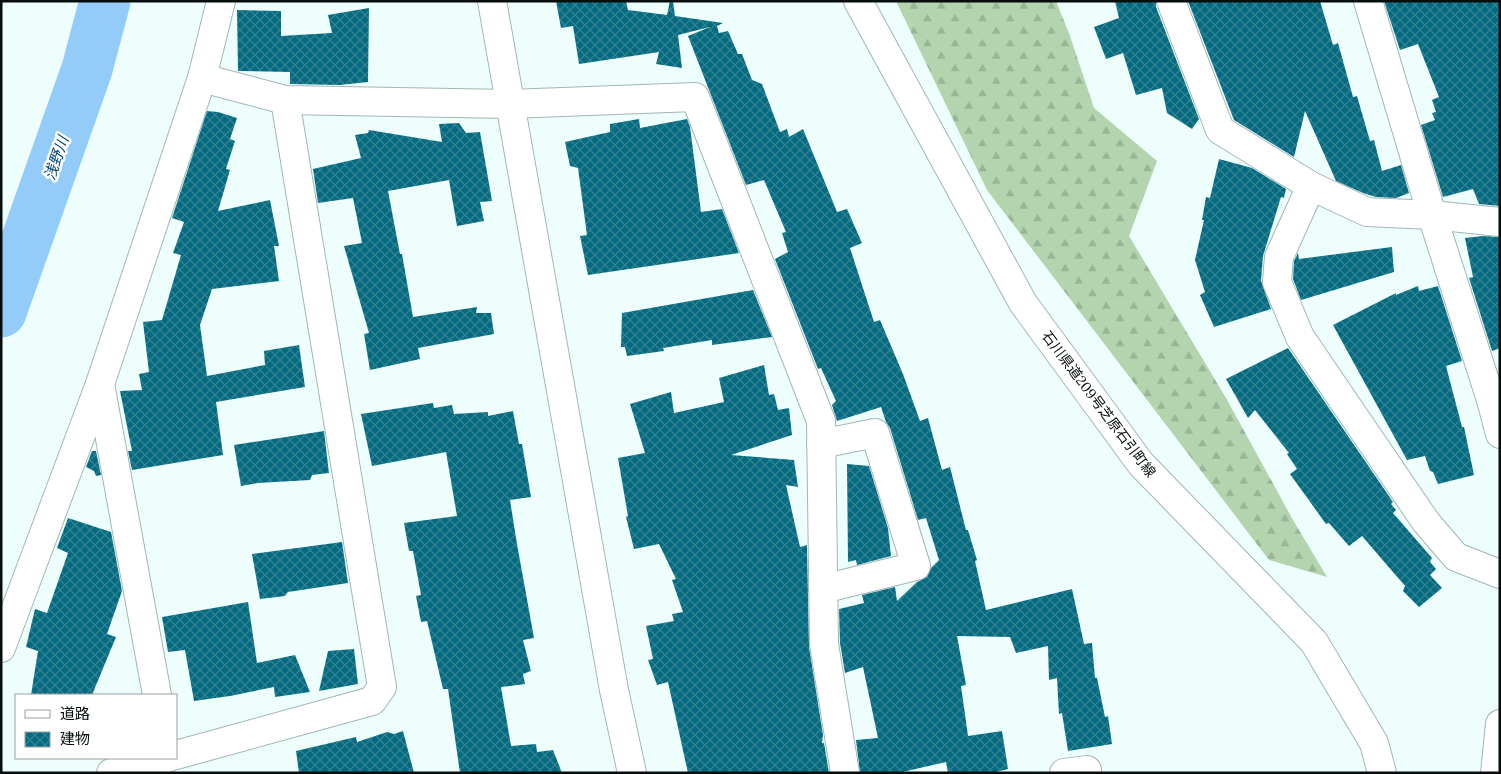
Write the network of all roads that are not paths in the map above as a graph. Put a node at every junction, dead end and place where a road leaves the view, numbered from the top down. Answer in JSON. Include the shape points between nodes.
{"nodes":[{"id":1,"x":221,"y":1,"type":"edge"},
{"id":2,"x":492,"y":1,"type":"edge"},
{"id":3,"x":858,"y":1,"type":"edge"},
{"id":4,"x":1171,"y":1,"type":"edge"},
{"id":5,"x":1368,"y":1,"type":"edge"},
{"id":6,"x":202,"y":78,"type":"junction"},
{"id":7,"x":285,"y":100,"type":"junction"},
{"id":8,"x":508,"y":104,"type":"junction"},
{"id":9,"x":1311,"y":186,"type":"junction"},
{"id":10,"x":1432,"y":215,"type":"junction"},
{"id":11,"x":1500,"y":222,"type":"edge"},
{"id":12,"x":100,"y":384,"type":"junction"},
{"id":13,"x":1500,"y":434,"type":"edge"},
{"id":14,"x":821,"y":444,"type":"junction"},
{"id":15,"x":1500,"y":574,"type":"edge"},
{"id":16,"x":823,"y":589,"type":"junction"},
{"id":17,"x":1,"y":648,"type":"edge"},
{"id":18,"x":157,"y":694,"type":"edge"},
{"id":19,"x":1500,"y":724,"type":"edge"},
{"id":20,"x":178,"y":754,"type":"edge"},
{"id":21,"x":164,"y":759,"type":"edge"},
{"id":22,"x":168,"y":759,"type":"edge"},
{"id":23,"x":111,"y":773,"type":"edge"},
{"id":24,"x":172,"y":773,"type":"edge"},
{"id":25,"x":632,"y":773,"type":"edge"},
{"id":26,"x":845,"y":773,"type":"edge"},
{"id":27,"x":1382,"y":773,"type":"edge"},
{"id":28,"x":1495,"y":773,"type":"edge"}],
"edges":[{"from":1,"to":6,"type":"street"},
{"from":2,"to":8,"type":"street"},
{"from":3,"to":27,"type":"street","name":"石川県道209号芝原石引町線","via":[[1023,303],[1140,464],[1314,642],[1374,743]]},
{"from":4,"to":9,"type":"street","via":[[1220,130]]},
{"from":5,"to":10,"type":"street"},
{"from":6,"to":7,"type":"street"},
{"from":6,"to":12,"type":"street"},
{"from":7,"to":8,"type":"street"},
{"from":7,"to":20,"type":"street","via":[[382,687],[372,700]]},
{"from":8,"to":14,"type":"street","via":[[695,97],[821,422]]},
{"from":8,"to":25,"type":"street","via":[[614,690]]},
{"from":9,"to":10,"type":"street","via":[[1367,212]]},
{"from":9,"to":15,"type":"street","via":[[1279,257],[1277,282],[1300,337],[1426,522],[1456,557]]},
{"from":10,"to":11,"type":"street"},
{"from":10,"to":13,"type":"street"},
{"from":12,"to":17,"type":"street"},
{"from":12,"to":18,"type":"street"},
{"from":14,"to":16,"type":"street"},
{"from":14,"to":16,"type":"street","via":[[875,434],[916,566]]},
{"from":16,"to":26,"type":"street","via":[[824,644]]},
{"from":19,"to":28,"type":"street"},
{"from":21,"to":23,"type":"street"},
{"from":22,"to":24,"type":"street"}]}
